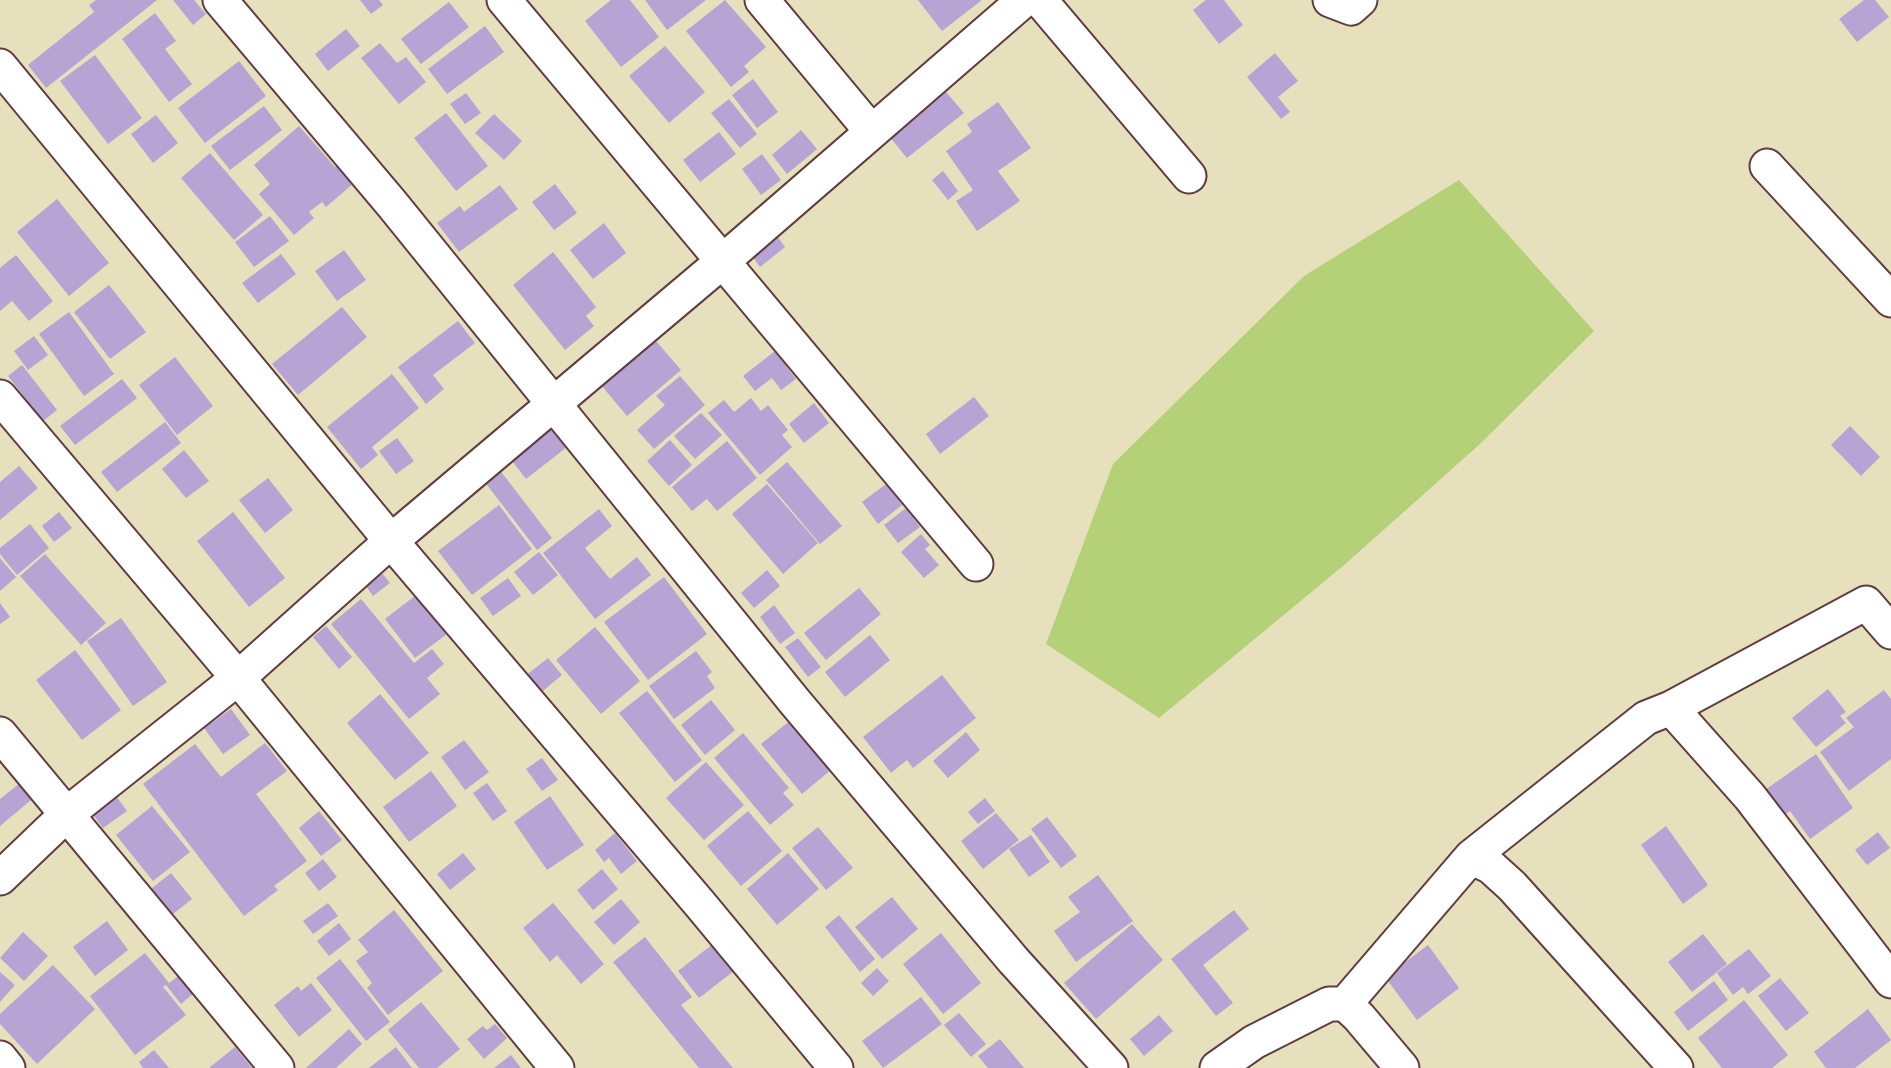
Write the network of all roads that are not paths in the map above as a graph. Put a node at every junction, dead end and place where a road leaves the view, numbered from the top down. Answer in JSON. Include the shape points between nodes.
{"nodes":[{"id":1,"x":220,"y":0,"type":"edge"},
{"id":2,"x":504,"y":0,"type":"edge"},
{"id":3,"x":762,"y":0,"type":"edge"},
{"id":4,"x":1024,"y":0,"type":"edge"},
{"id":5,"x":1040,"y":0,"type":"edge"},
{"id":6,"x":1330,"y":0,"type":"edge"},
{"id":7,"x":1360,"y":0,"type":"edge"},
{"id":8,"x":0,"y":66,"type":"edge"},
{"id":9,"x":871,"y":131,"type":"junction"},
{"id":10,"x":1767,"y":166,"type":"dead end"},
{"id":11,"x":1189,"y":176,"type":"dead end"},
{"id":12,"x":723,"y":261,"type":"junction"},
{"id":13,"x":1891,"y":300,"type":"edge"},
{"id":14,"x":0,"y":397,"type":"edge"},
{"id":15,"x":554,"y":402,"type":"junction"},
{"id":16,"x":390,"y":541,"type":"junction"},
{"id":17,"x":976,"y":564,"type":"dead end"},
{"id":18,"x":1891,"y":632,"type":"edge"},
{"id":19,"x":238,"y":678,"type":"junction"},
{"id":20,"x":1671,"y":708,"type":"junction"},
{"id":21,"x":0,"y":734,"type":"edge"},
{"id":22,"x":67,"y":814,"type":"junction"},
{"id":23,"x":1471,"y":857,"type":"junction"},
{"id":24,"x":0,"y":878,"type":"edge"},
{"id":25,"x":1891,"y":981,"type":"edge"},
{"id":26,"x":1345,"y":1004,"type":"junction"},
{"id":27,"x":0,"y":1058,"type":"edge"},
{"id":28,"x":8,"y":1068,"type":"edge"},
{"id":29,"x":276,"y":1068,"type":"edge"},
{"id":30,"x":557,"y":1068,"type":"edge"},
{"id":31,"x":836,"y":1068,"type":"edge"},
{"id":32,"x":1111,"y":1068,"type":"edge"},
{"id":33,"x":1217,"y":1068,"type":"edge"},
{"id":34,"x":1402,"y":1068,"type":"edge"},
{"id":35,"x":1676,"y":1068,"type":"edge"}],
"edges":[{"from":1,"to":15,"type":"street"},
{"from":2,"to":12,"type":"street"},
{"from":3,"to":9,"type":"street"},
{"from":4,"to":9,"type":"street"},
{"from":5,"to":11,"type":"street"},
{"from":6,"to":7,"type":"street","via":[[1351,8]]},
{"from":8,"to":16,"type":"street"},
{"from":9,"to":12,"type":"street"},
{"from":10,"to":13,"type":"street"},
{"from":12,"to":15,"type":"street"},
{"from":12,"to":17,"type":"street"},
{"from":14,"to":19,"type":"street"},
{"from":15,"to":16,"type":"street"},
{"from":15,"to":32,"type":"street","via":[[804,712],[1014,961]]},
{"from":16,"to":19,"type":"street"},
{"from":16,"to":31,"type":"street"},
{"from":18,"to":20,"type":"street","via":[[1866,603]]},
{"from":19,"to":22,"type":"street"},
{"from":19,"to":30,"type":"street"},
{"from":20,"to":23,"type":"street","via":[[1646,718]]},
{"from":20,"to":25,"type":"street","via":[[1750,797]]},
{"from":21,"to":22,"type":"street"},
{"from":22,"to":24,"type":"street"},
{"from":22,"to":29,"type":"street"},
{"from":23,"to":26,"type":"street"},
{"from":23,"to":35,"type":"street","via":[[1513,886]]},
{"from":26,"to":33,"type":"street","via":[[1329,1004],[1255,1042]]},
{"from":26,"to":34,"type":"street"},
{"from":27,"to":28,"type":"street"}]}
